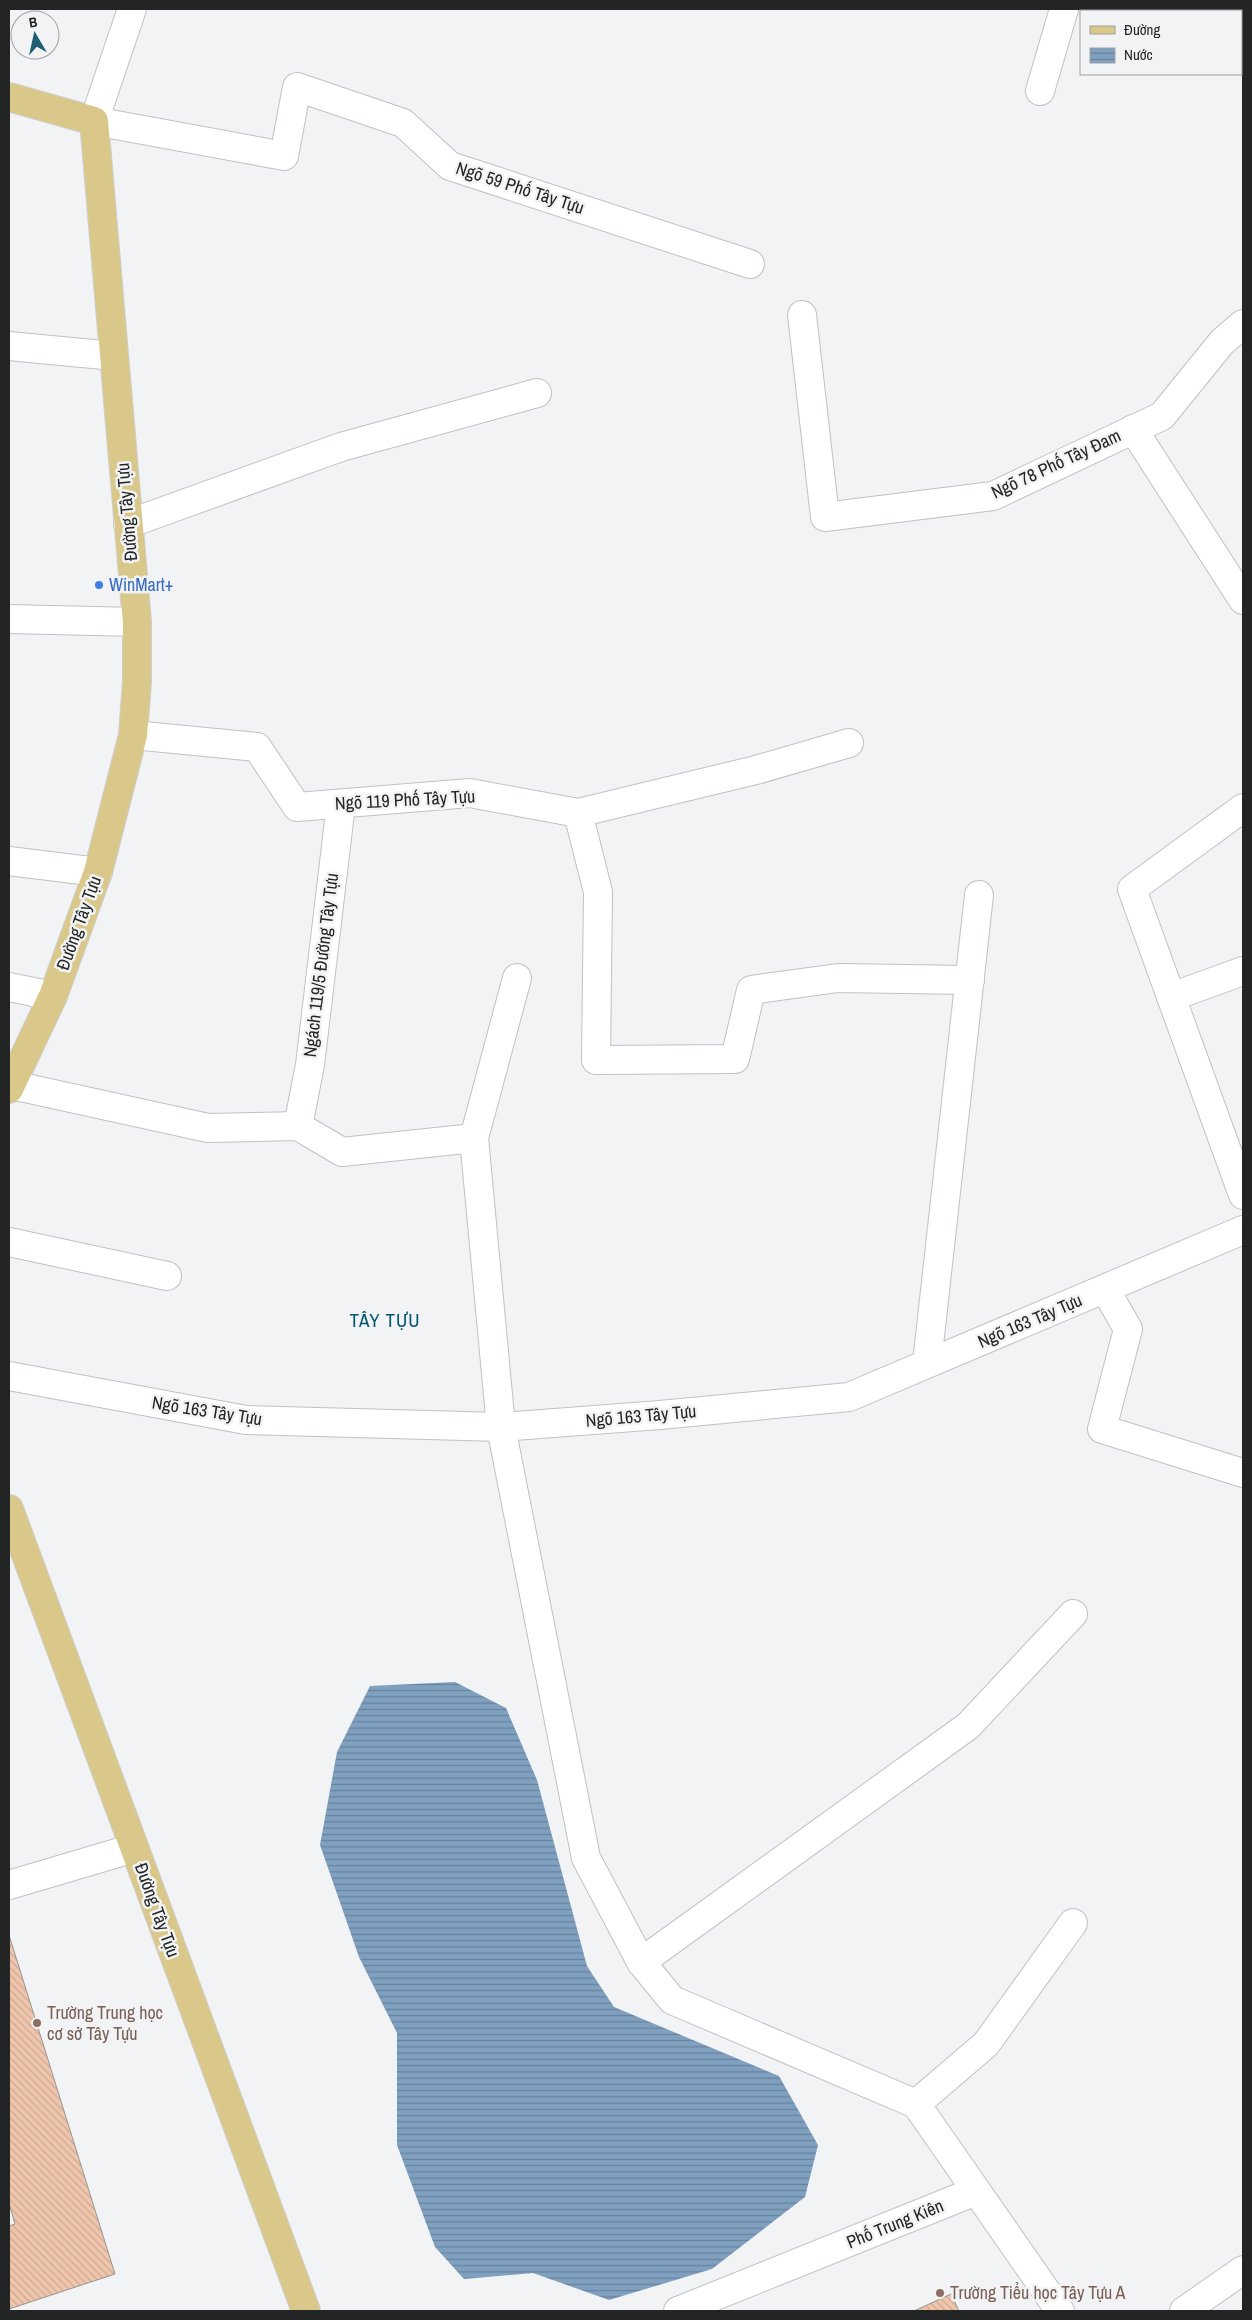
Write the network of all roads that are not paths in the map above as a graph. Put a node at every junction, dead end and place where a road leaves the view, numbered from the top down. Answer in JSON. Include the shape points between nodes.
{"nodes":[{"id":1,"x":132,"y":9,"type":"edge"},
{"id":2,"x":1064,"y":9,"type":"edge"},
{"id":3,"x":1040,"y":91,"type":"dead end"},
{"id":4,"x":9,"y":97,"type":"edge"},
{"id":5,"x":94,"y":121,"type":"junction"},
{"id":6,"x":750,"y":264,"type":"dead end"},
{"id":7,"x":802,"y":315,"type":"dead end"},
{"id":8,"x":1243,"y":324,"type":"edge"},
{"id":9,"x":9,"y":346,"type":"edge"},
{"id":10,"x":114,"y":356,"type":"junction"},
{"id":11,"x":537,"y":393,"type":"dead end"},
{"id":12,"x":1133,"y":429,"type":"junction"},
{"id":13,"x":128,"y":524,"type":"junction"},
{"id":14,"x":1243,"y":600,"type":"edge"},
{"id":15,"x":9,"y":619,"type":"edge"},
{"id":16,"x":137,"y":622,"type":"junction"},
{"id":17,"x":133,"y":734,"type":"junction"},
{"id":18,"x":849,"y":743,"type":"dead end"},
{"id":19,"x":341,"y":804,"type":"junction"},
{"id":20,"x":1243,"y":808,"type":"edge"},
{"id":21,"x":578,"y":812,"type":"junction"},
{"id":22,"x":9,"y":861,"type":"edge"},
{"id":23,"x":98,"y":872,"type":"junction"},
{"id":24,"x":980,"y":895,"type":"dead end"},
{"id":25,"x":1243,"y":971,"type":"edge"},
{"id":26,"x":517,"y":978,"type":"dead end"},
{"id":27,"x":970,"y":980,"type":"junction"},
{"id":28,"x":9,"y":987,"type":"edge"},
{"id":29,"x":53,"y":996,"type":"junction"},
{"id":30,"x":1171,"y":997,"type":"junction"},
{"id":31,"x":10,"y":1087,"type":"edge"},
{"id":32,"x":298,"y":1126,"type":"junction"},
{"id":33,"x":474,"y":1138,"type":"junction"},
{"id":34,"x":1243,"y":1195,"type":"edge"},
{"id":35,"x":1243,"y":1230,"type":"edge"},
{"id":36,"x":9,"y":1242,"type":"edge"},
{"id":37,"x":167,"y":1276,"type":"dead end"},
{"id":38,"x":1105,"y":1290,"type":"junction"},
{"id":39,"x":927,"y":1364,"type":"junction"},
{"id":40,"x":9,"y":1376,"type":"edge"},
{"id":41,"x":501,"y":1427,"type":"junction"},
{"id":42,"x":1243,"y":1473,"type":"edge"},
{"id":43,"x":9,"y":1509,"type":"edge"},
{"id":44,"x":1073,"y":1614,"type":"dead end"},
{"id":45,"x":134,"y":1848,"type":"junction"},
{"id":46,"x":9,"y":1885,"type":"edge"},
{"id":47,"x":1073,"y":1923,"type":"dead end"},
{"id":48,"x":641,"y":1962,"type":"junction"},
{"id":49,"x":916,"y":2104,"type":"junction"},
{"id":50,"x":976,"y":2191,"type":"junction"},
{"id":51,"x":1243,"y":2270,"type":"edge"},
{"id":52,"x":306,"y":2311,"type":"edge"},
{"id":53,"x":678,"y":2311,"type":"edge"},
{"id":54,"x":1060,"y":2311,"type":"edge"},
{"id":55,"x":1184,"y":2311,"type":"edge"}],
"edges":[{"from":1,"to":5,"type":"street"},
{"from":2,"to":3,"type":"street"},
{"from":4,"to":5,"type":"main road"},
{"from":5,"to":6,"type":"street","name":"Ngõ 59 Phố Tây Tựu","via":[[284,156],[297,87],[403,123],[450,166]]},
{"from":5,"to":10,"type":"main road","name":"Đường Tây Tựu"},
{"from":7,"to":12,"type":"street","name":"Ngõ 78 Phố Tây Đam","via":[[825,517],[993,496]]},
{"from":8,"to":12,"type":"street","name":"Ngõ 78 Phố Tây Đam","via":[[1222,342],[1162,416]]},
{"from":9,"to":10,"type":"street"},
{"from":10,"to":13,"type":"main road","name":"Đường Tây Tựu"},
{"from":11,"to":13,"type":"street","via":[[341,447]]},
{"from":12,"to":14,"type":"street"},
{"from":13,"to":16,"type":"main road","name":"Đường Tây Tựu"},
{"from":15,"to":16,"type":"street"},
{"from":16,"to":17,"type":"main road","name":"Đường Tây Tựu"},
{"from":17,"to":19,"type":"street","name":"Ngõ 119 Phố Tây Tựu","via":[[258,747],[297,807]]},
{"from":17,"to":23,"type":"main road","name":"Đường Tây Tựu"},
{"from":18,"to":21,"type":"street","name":"Ngõ 119 Phố Tây Tựu","via":[[756,770]]},
{"from":19,"to":21,"type":"street","name":"Ngõ 119 Phố Tây Tựu","via":[[470,794]]},
{"from":19,"to":32,"type":"street","name":"Ngách 119/5 Đường Tây Tựu","via":[[310,1065]]},
{"from":20,"to":30,"type":"street","via":[[1132,889]]},
{"from":21,"to":27,"type":"street","via":[[598,892],[596,1060],[735,1060],[751,990],[838,978]]},
{"from":22,"to":23,"type":"street"},
{"from":23,"to":29,"type":"main road","name":"Đường Tây Tựu"},
{"from":24,"to":27,"type":"street"},
{"from":25,"to":30,"type":"street"},
{"from":26,"to":33,"type":"street"},
{"from":27,"to":39,"type":"street"},
{"from":28,"to":29,"type":"street"},
{"from":29,"to":31,"type":"main road","name":"Đường Tây Tựu"},
{"from":30,"to":34,"type":"street"},
{"from":31,"to":32,"type":"street","via":[[208,1128]]},
{"from":32,"to":33,"type":"street","via":[[342,1152]]},
{"from":33,"to":41,"type":"street"},
{"from":35,"to":38,"type":"street","name":"Ngõ 163 Tây Tựu"},
{"from":36,"to":37,"type":"street"},
{"from":38,"to":39,"type":"street","name":"Ngõ 163 Tây Tựu"},
{"from":38,"to":42,"type":"street","via":[[1128,1329],[1102,1429]]},
{"from":39,"to":41,"type":"street","name":"Ngõ 163 Tây Tựu","via":[[849,1397]]},
{"from":40,"to":41,"type":"street","name":"Ngõ 163 Tây Tựu","via":[[246,1420]]},
{"from":41,"to":48,"type":"street","via":[[586,1858]]},
{"from":43,"to":45,"type":"main road","name":"Đường Tây Tựu"},
{"from":44,"to":48,"type":"street","via":[[968,1726]]},
{"from":45,"to":46,"type":"street"},
{"from":45,"to":52,"type":"main road","name":"Đường Tây Tựu"},
{"from":47,"to":49,"type":"street","via":[[986,2044]]},
{"from":48,"to":49,"type":"street","via":[[672,2000]]},
{"from":49,"to":50,"type":"street"},
{"from":50,"to":53,"type":"street","name":"Phố Trung Kiên"},
{"from":50,"to":54,"type":"street"},
{"from":51,"to":55,"type":"street"}]}
